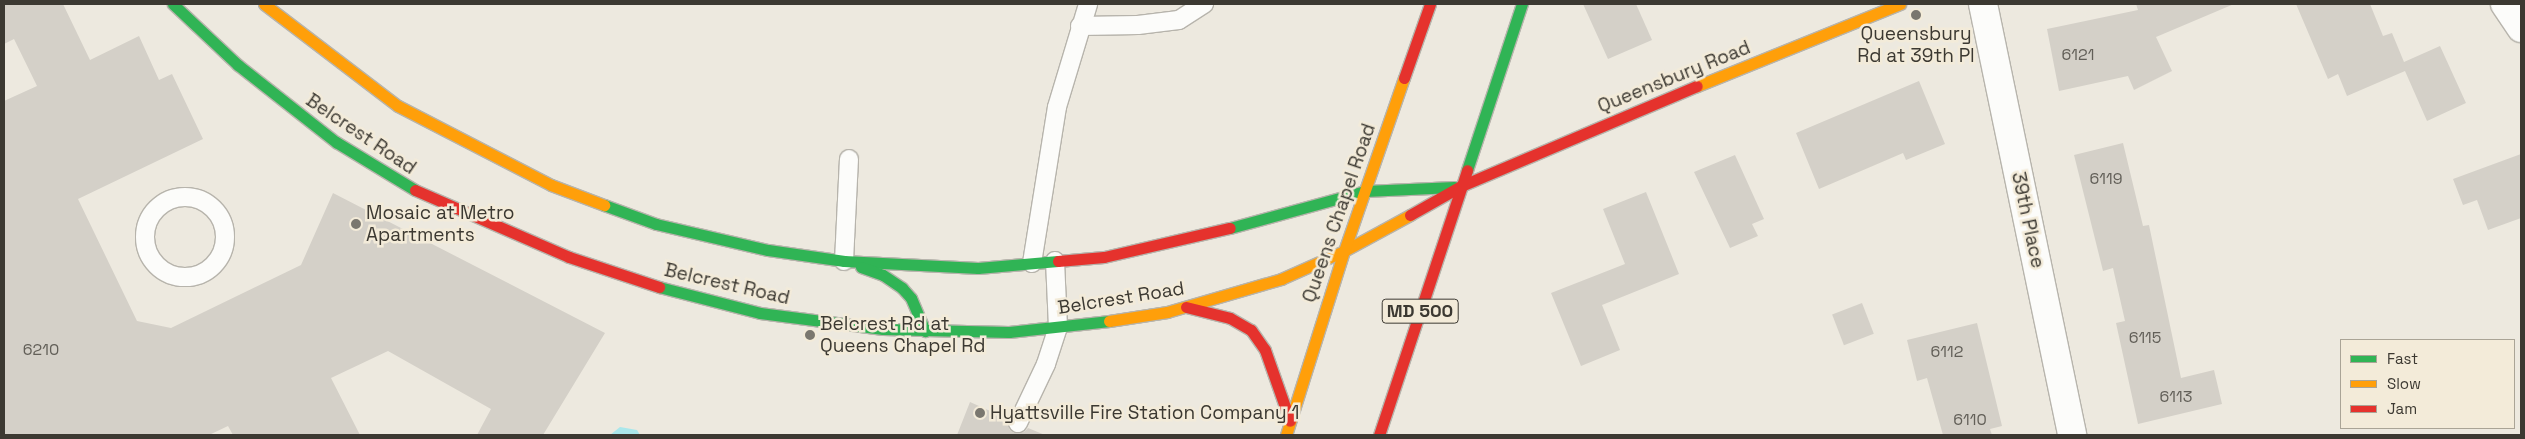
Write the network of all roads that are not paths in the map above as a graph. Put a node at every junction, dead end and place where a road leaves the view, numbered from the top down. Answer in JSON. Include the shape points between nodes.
{"nodes":[{"id":1,"x":162,"y":4,"type":"edge"},
{"id":2,"x":264,"y":4,"type":"edge"},
{"id":3,"x":1088,"y":4,"type":"edge"},
{"id":4,"x":1204,"y":4,"type":"edge"},
{"id":5,"x":1430,"y":4,"type":"edge"},
{"id":6,"x":1522,"y":4,"type":"edge"},
{"id":7,"x":1900,"y":4,"type":"edge"},
{"id":8,"x":1983,"y":4,"type":"edge"},
{"id":9,"x":2505,"y":4,"type":"edge"},
{"id":10,"x":177,"y":8,"type":"edge"},
{"id":11,"x":1080,"y":26,"type":"junction"},
{"id":12,"x":2521,"y":28,"type":"edge"},
{"id":13,"x":849,"y":159,"type":"dead end"},
{"id":14,"x":1461,"y":186,"type":"junction"},
{"id":15,"x":1364,"y":191,"type":"junction"},
{"id":16,"x":169,"y":200,"type":"joint"},
{"id":17,"x":1344,"y":251,"type":"junction"},
{"id":18,"x":844,"y":261,"type":"junction"},
{"id":19,"x":1056,"y":261,"type":"junction"},
{"id":20,"x":1032,"y":263,"type":"junction"},
{"id":21,"x":1186,"y":307,"type":"junction"},
{"id":22,"x":1058,"y":327,"type":"junction"},
{"id":23,"x":925,"y":331,"type":"junction"},
{"id":24,"x":1290,"y":421,"type":"junction"},
{"id":25,"x":1018,"y":424,"type":"dead end"},
{"id":26,"x":1286,"y":435,"type":"edge"},
{"id":27,"x":1379,"y":435,"type":"edge"},
{"id":28,"x":2072,"y":435,"type":"edge"}],
"edges":[{"from":1,"to":10,"type":"lane"},
{"from":2,"to":18,"type":"main road","via":[[398,106],[551,185],[656,224],[768,250]]},
{"from":3,"to":11,"type":"lane"},
{"from":4,"to":11,"type":"lane","via":[[1179,20],[1138,25]]},
{"from":5,"to":15,"type":"main road","name":"Queens Chapel Road"},
{"from":6,"to":14,"type":"main road","number":"MD 500"},
{"from":7,"to":14,"type":"main road","name":"Queensbury Road","via":[[1577,134]]},
{"from":8,"to":28,"type":"street","name":"39th Place"},
{"from":9,"to":12,"type":"street"},
{"from":10,"to":23,"type":"main road","name":"Belcrest Road","via":[[238,65],[336,142],[421,194],[482,221],[631,280],[698,298],[760,313],[883,330]]},
{"from":11,"to":20,"type":"lane","via":[[1057,107]]},
{"from":13,"to":18,"type":"lane"},
{"from":14,"to":15,"type":"main road","name":"Queensbury Road"},
{"from":14,"to":17,"type":"main road","name":"Queensbury Road"},
{"from":14,"to":27,"type":"main road","number":"MD 500"},
{"from":15,"to":17,"type":"main road","name":"Queens Chapel Road"},
{"from":15,"to":19,"type":"main road","via":[[1276,217],[1114,255]]},
{"from":16,"to":16,"type":"lane","via":[[150,217],[144,238],[147,251],[160,269],[170,275],[182,278],[206,272],[223,252],[226,232],[220,217],[199,199]]},
{"from":17,"to":21,"type":"main road","name":"Belcrest Road","via":[[1281,279]]},
{"from":17,"to":24,"type":"main road","name":"Queens Chapel Road"},
{"from":18,"to":20,"type":"main road","via":[[978,268]]},
{"from":18,"to":23,"type":"main road","via":[[883,276],[902,288],[911,298]]},
{"from":19,"to":20,"type":"main road"},
{"from":19,"to":22,"type":"lane"},
{"from":21,"to":22,"type":"main road","name":"Belcrest Road"},
{"from":21,"to":24,"type":"main road","via":[[1230,318],[1251,330],[1269,358]]},
{"from":22,"to":23,"type":"main road","name":"Belcrest Road","via":[[1009,332]]},
{"from":22,"to":25,"type":"lane","via":[[1046,364]]},
{"from":24,"to":26,"type":"main road","name":"Queens Chapel Road"}]}
